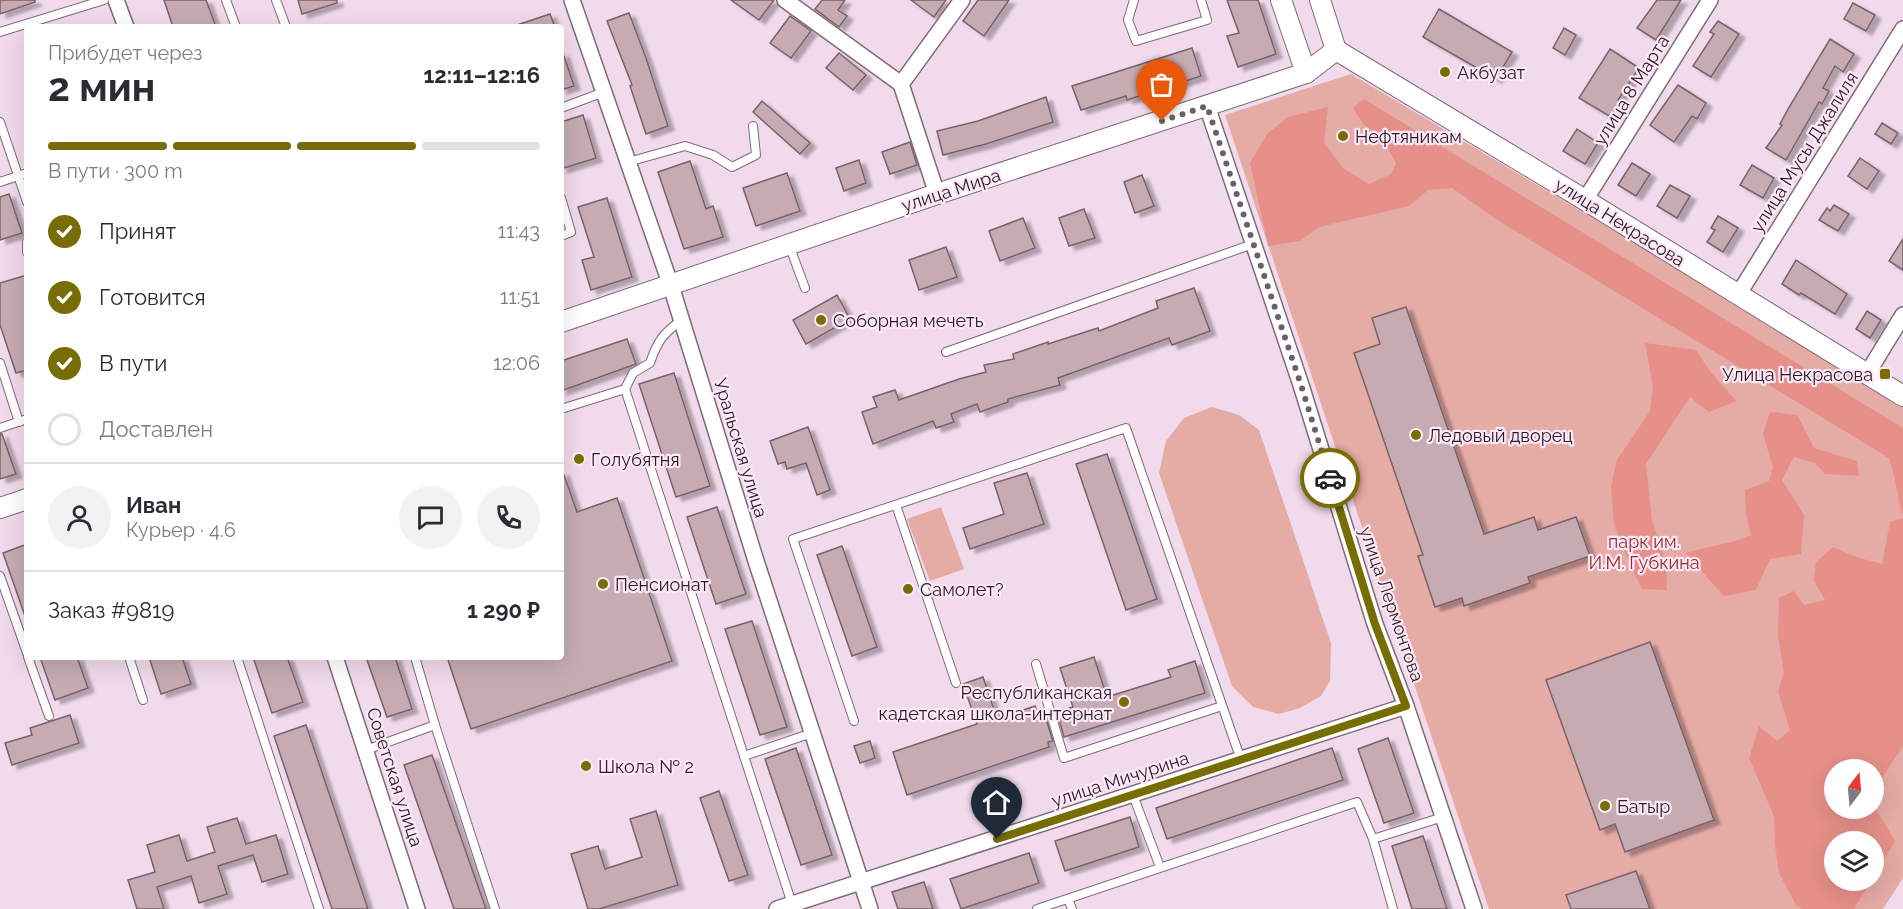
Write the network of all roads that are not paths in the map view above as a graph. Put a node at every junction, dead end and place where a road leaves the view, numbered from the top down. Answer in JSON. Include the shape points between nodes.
{"nodes":[{"id":1,"x":104,"y":0,"type":"edge"},
{"id":2,"x":117,"y":0,"type":"edge"},
{"id":3,"x":226,"y":0,"type":"edge"},
{"id":4,"x":276,"y":0,"type":"edge"},
{"id":5,"x":572,"y":0,"type":"edge"},
{"id":6,"x":784,"y":0,"type":"edge"},
{"id":7,"x":962,"y":0,"type":"edge"},
{"id":8,"x":1134,"y":0,"type":"edge"},
{"id":9,"x":1201,"y":0,"type":"edge"},
{"id":10,"x":1281,"y":0,"type":"edge"},
{"id":11,"x":1710,"y":0,"type":"edge"},
{"id":12,"x":1322,"y":1,"type":"edge"},
{"id":13,"x":26,"y":24,"type":"edge"},
{"id":14,"x":125,"y":24,"type":"edge"},
{"id":15,"x":235,"y":24,"type":"edge"},
{"id":16,"x":285,"y":24,"type":"edge"},
{"id":17,"x":24,"y":25,"type":"edge"},
{"id":18,"x":1903,"y":29,"type":"edge"},
{"id":19,"x":0,"y":32,"type":"edge"},
{"id":20,"x":1336,"y":51,"type":"junction"},
{"id":21,"x":1306,"y":73,"type":"junction"},
{"id":22,"x":901,"y":84,"type":"junction"},
{"id":23,"x":604,"y":92,"type":"junction"},
{"id":24,"x":1207,"y":106,"type":"junction"},
{"id":25,"x":564,"y":107,"type":"edge"},
{"id":26,"x":0,"y":122,"type":"edge"},
{"id":27,"x":753,"y":126,"type":"dead end"},
{"id":28,"x":628,"y":162,"type":"junction"},
{"id":29,"x":24,"y":174,"type":"edge"},
{"id":30,"x":18,"y":176,"type":"junction"},
{"id":31,"x":0,"y":182,"type":"edge"},
{"id":32,"x":24,"y":193,"type":"edge"},
{"id":33,"x":937,"y":194,"type":"junction"},
{"id":34,"x":1585,"y":200,"type":"junction"},
{"id":35,"x":564,"y":208,"type":"edge"},
{"id":36,"x":564,"y":235,"type":"edge"},
{"id":37,"x":1253,"y":244,"type":"junction"},
{"id":38,"x":789,"y":245,"type":"junction"},
{"id":39,"x":671,"y":286,"type":"junction"},
{"id":40,"x":804,"y":288,"type":"dead end"},
{"id":41,"x":1738,"y":295,"type":"junction"},
{"id":42,"x":1903,"y":315,"type":"edge"},
{"id":43,"x":682,"y":320,"type":"junction"},
{"id":44,"x":564,"y":321,"type":"edge"},
{"id":45,"x":946,"y":352,"type":"dead end"},
{"id":46,"x":0,"y":363,"type":"edge"},
{"id":47,"x":1867,"y":374,"type":"junction"},
{"id":48,"x":625,"y":389,"type":"junction"},
{"id":49,"x":1903,"y":396,"type":"edge"},
{"id":50,"x":564,"y":408,"type":"edge"},
{"id":51,"x":23,"y":420,"type":"edge"},
{"id":52,"x":0,"y":429,"type":"edge"},
{"id":53,"x":24,"y":500,"type":"edge"},
{"id":54,"x":896,"y":505,"type":"junction"},
{"id":55,"x":0,"y":508,"type":"edge"},
{"id":56,"x":0,"y":576,"type":"edge"},
{"id":57,"x":24,"y":644,"type":"edge"},
{"id":58,"x":30,"y":660,"type":"edge"},
{"id":59,"x":130,"y":660,"type":"edge"},
{"id":60,"x":238,"y":660,"type":"edge"},
{"id":61,"x":336,"y":660,"type":"edge"},
{"id":62,"x":416,"y":660,"type":"edge"},
{"id":63,"x":1036,"y":663,"type":"dead end"},
{"id":64,"x":956,"y":683,"type":"dead end"},
{"id":65,"x":143,"y":699,"type":"dead end"},
{"id":66,"x":1222,"y":706,"type":"junction"},
{"id":67,"x":1406,"y":706,"type":"junction"},
{"id":68,"x":49,"y":716,"type":"dead end"},
{"id":69,"x":854,"y":721,"type":"dead end"},
{"id":70,"x":435,"y":725,"type":"junction"},
{"id":71,"x":812,"y":733,"type":"junction"},
{"id":72,"x":366,"y":750,"type":"junction"},
{"id":73,"x":744,"y":756,"type":"junction"},
{"id":74,"x":1242,"y":760,"type":"junction"},
{"id":75,"x":1133,"y":795,"type":"junction"},
{"id":76,"x":1443,"y":817,"type":"junction"},
{"id":77,"x":1373,"y":839,"type":"junction"},
{"id":78,"x":1160,"y":867,"type":"junction"},
{"id":79,"x":861,"y":883,"type":"junction"},
{"id":80,"x":1068,"y":899,"type":"junction"},
{"id":81,"x":784,"y":907,"type":"edge"},
{"id":82,"x":319,"y":909,"type":"edge"},
{"id":83,"x":417,"y":909,"type":"edge"},
{"id":84,"x":495,"y":909,"type":"edge"},
{"id":85,"x":870,"y":909,"type":"edge"},
{"id":86,"x":1037,"y":909,"type":"edge"},
{"id":87,"x":1072,"y":909,"type":"edge"},
{"id":88,"x":1393,"y":909,"type":"edge"},
{"id":89,"x":1474,"y":909,"type":"edge"}],
"edges":[{"from":1,"to":13,"type":"lane"},
{"from":2,"to":14,"type":"street"},
{"from":3,"to":15,"type":"lane"},
{"from":4,"to":16,"type":"lane"},
{"from":5,"to":23,"type":"street","name":"Уральская улица"},
{"from":6,"to":22,"type":"street"},
{"from":7,"to":22,"type":"street"},
{"from":8,"to":9,"type":"lane","via":[[1128,20],[1136,41],[1207,20]]},
{"from":10,"to":21,"type":"street"},
{"from":11,"to":34,"type":"street","name":"улица 8 Марта"},
{"from":12,"to":20,"type":"street"},
{"from":17,"to":19,"type":"lane"},
{"from":18,"to":41,"type":"street","name":"улица Мусы Джалиля"},
{"from":20,"to":21,"type":"street","name":"улица Мира"},
{"from":20,"to":34,"type":"street","name":"улица Некрасова"},
{"from":21,"to":24,"type":"street","name":"улица Мира"},
{"from":22,"to":33,"type":"street"},
{"from":23,"to":25,"type":"lane"},
{"from":23,"to":28,"type":"street","name":"Уральская улица"},
{"from":24,"to":33,"type":"street","name":"улица Мира"},
{"from":24,"to":37,"type":"street","name":"улица Лермонтова"},
{"from":26,"to":30,"type":"lane"},
{"from":27,"to":28,"type":"lane","via":[[756,155],[732,167],[713,155],[685,146]]},
{"from":28,"to":39,"type":"street","name":"Уральская улица"},
{"from":29,"to":30,"type":"lane"},
{"from":30,"to":31,"type":"lane"},
{"from":30,"to":32,"type":"lane"},
{"from":33,"to":38,"type":"street","name":"улица Мира"},
{"from":34,"to":41,"type":"street","name":"улица Некрасова"},
{"from":35,"to":36,"type":"lane","via":[[571,232]]},
{"from":37,"to":45,"type":"lane"},
{"from":37,"to":67,"type":"street","name":"улица Лермонтова","via":[[1375,624]]},
{"from":38,"to":39,"type":"street","name":"улица Мира"},
{"from":38,"to":40,"type":"lane"},
{"from":39,"to":43,"type":"street","name":"Уральская улица"},
{"from":39,"to":44,"type":"street","name":"улица Мира"},
{"from":41,"to":47,"type":"street","name":"улица Некрасова"},
{"from":42,"to":47,"type":"street"},
{"from":43,"to":48,"type":"lane","via":[[657,343],[650,363],[633,373]]},
{"from":43,"to":71,"type":"street","name":"Уральская улица"},
{"from":46,"to":51,"type":"lane"},
{"from":47,"to":49,"type":"street","name":"улица Некрасова"},
{"from":48,"to":50,"type":"lane"},
{"from":48,"to":73,"type":"lane"},
{"from":51,"to":52,"type":"lane"},
{"from":53,"to":55,"type":"street"},
{"from":54,"to":64,"type":"lane"},
{"from":54,"to":66,"type":"lane","via":[[1126,428]]},
{"from":54,"to":69,"type":"lane","via":[[793,539]]},
{"from":56,"to":57,"type":"lane"},
{"from":58,"to":68,"type":"lane"},
{"from":59,"to":65,"type":"lane"},
{"from":60,"to":82,"type":"lane"},
{"from":61,"to":72,"type":"street","name":"Советская улица"},
{"from":62,"to":70,"type":"lane"},
{"from":63,"to":66,"type":"lane","via":[[1064,758]]},
{"from":66,"to":74,"type":"lane"},
{"from":67,"to":74,"type":"street","name":"улица Мичурина"},
{"from":67,"to":76,"type":"street","name":"улица Лермонтова"},
{"from":70,"to":72,"type":"lane"},
{"from":70,"to":84,"type":"lane"},
{"from":71,"to":73,"type":"lane"},
{"from":71,"to":79,"type":"street","name":"Уральская улица"},
{"from":72,"to":83,"type":"street","name":"Советская улица"},
{"from":73,"to":81,"type":"lane"},
{"from":74,"to":75,"type":"street","name":"улица Мичурина"},
{"from":75,"to":78,"type":"lane"},
{"from":75,"to":79,"type":"street","name":"улица Мичурина"},
{"from":76,"to":77,"type":"lane"},
{"from":76,"to":89,"type":"street","name":"улица Лермонтова"},
{"from":77,"to":78,"type":"lane","via":[[1357,802]]},
{"from":77,"to":88,"type":"lane"},
{"from":78,"to":80,"type":"lane"},
{"from":79,"to":81,"type":"street","name":"улица Мичурина"},
{"from":79,"to":85,"type":"street","name":"Уральская улица"},
{"from":80,"to":86,"type":"lane"},
{"from":80,"to":87,"type":"lane"}]}
